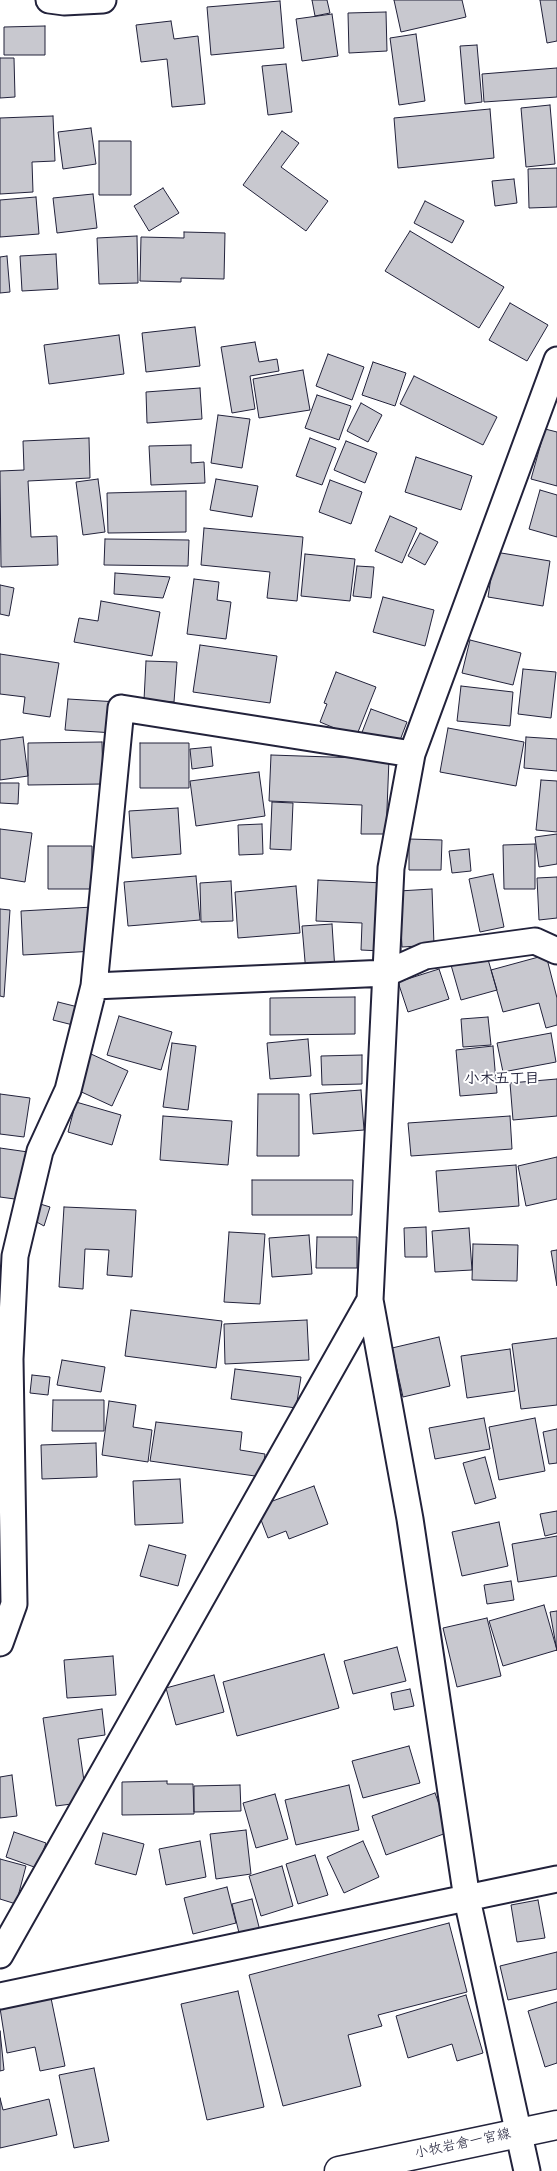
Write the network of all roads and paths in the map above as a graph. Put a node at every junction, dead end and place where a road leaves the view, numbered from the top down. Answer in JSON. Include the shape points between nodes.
{"nodes":[{"id":1,"x":49,"y":0,"type":"edge"},
{"id":2,"x":103,"y":0,"type":"edge"},
{"id":3,"x":557,"y":360,"type":"edge"},
{"id":4,"x":412,"y":754,"type":"junction"},
{"id":5,"x":557,"y":951,"type":"edge"},
{"id":6,"x":387,"y":973,"type":"junction"},
{"id":7,"x":94,"y":986,"type":"junction"},
{"id":8,"x":370,"y":1300,"type":"junction"},
{"id":9,"x":0,"y":1643,"type":"edge"},
{"id":10,"x":557,"y":1879,"type":"edge"},
{"id":11,"x":468,"y":1899,"type":"junction"},
{"id":12,"x":0,"y":1955,"type":"edge"},
{"id":13,"x":0,"y":1996,"type":"edge"},
{"id":14,"x":557,"y":2125,"type":"edge"},
{"id":15,"x":520,"y":2132,"type":"junction"},
{"id":16,"x":339,"y":2171,"type":"edge"},
{"id":17,"x":527,"y":2171,"type":"edge"}],
"edges":[{"from":1,"to":2,"type":"street"},
{"from":3,"to":4,"type":"street"},
{"from":4,"to":6,"type":"street","via":[[391,868]]},
{"from":4,"to":7,"type":"street","via":[[121,708]]},
{"from":5,"to":6,"type":"street","via":[[535,941],[425,956]]},
{"from":6,"to":7,"type":"street"},
{"from":6,"to":8,"type":"street"},
{"from":7,"to":9,"type":"street","via":[[68,1090],[40,1152],[15,1256],[10,1359],[14,1604]]},
{"from":8,"to":11,"type":"street","via":[[410,1518]]},
{"from":8,"to":12,"type":"street"},
{"from":10,"to":11,"type":"street"},
{"from":11,"to":13,"type":"street"},
{"from":11,"to":15,"type":"street"},
{"from":14,"to":15,"type":"main road","name":"小牧岩倉一宮線"},
{"from":15,"to":16,"type":"main road","name":"小牧岩倉一宮線"},
{"from":15,"to":17,"type":"street"}]}
